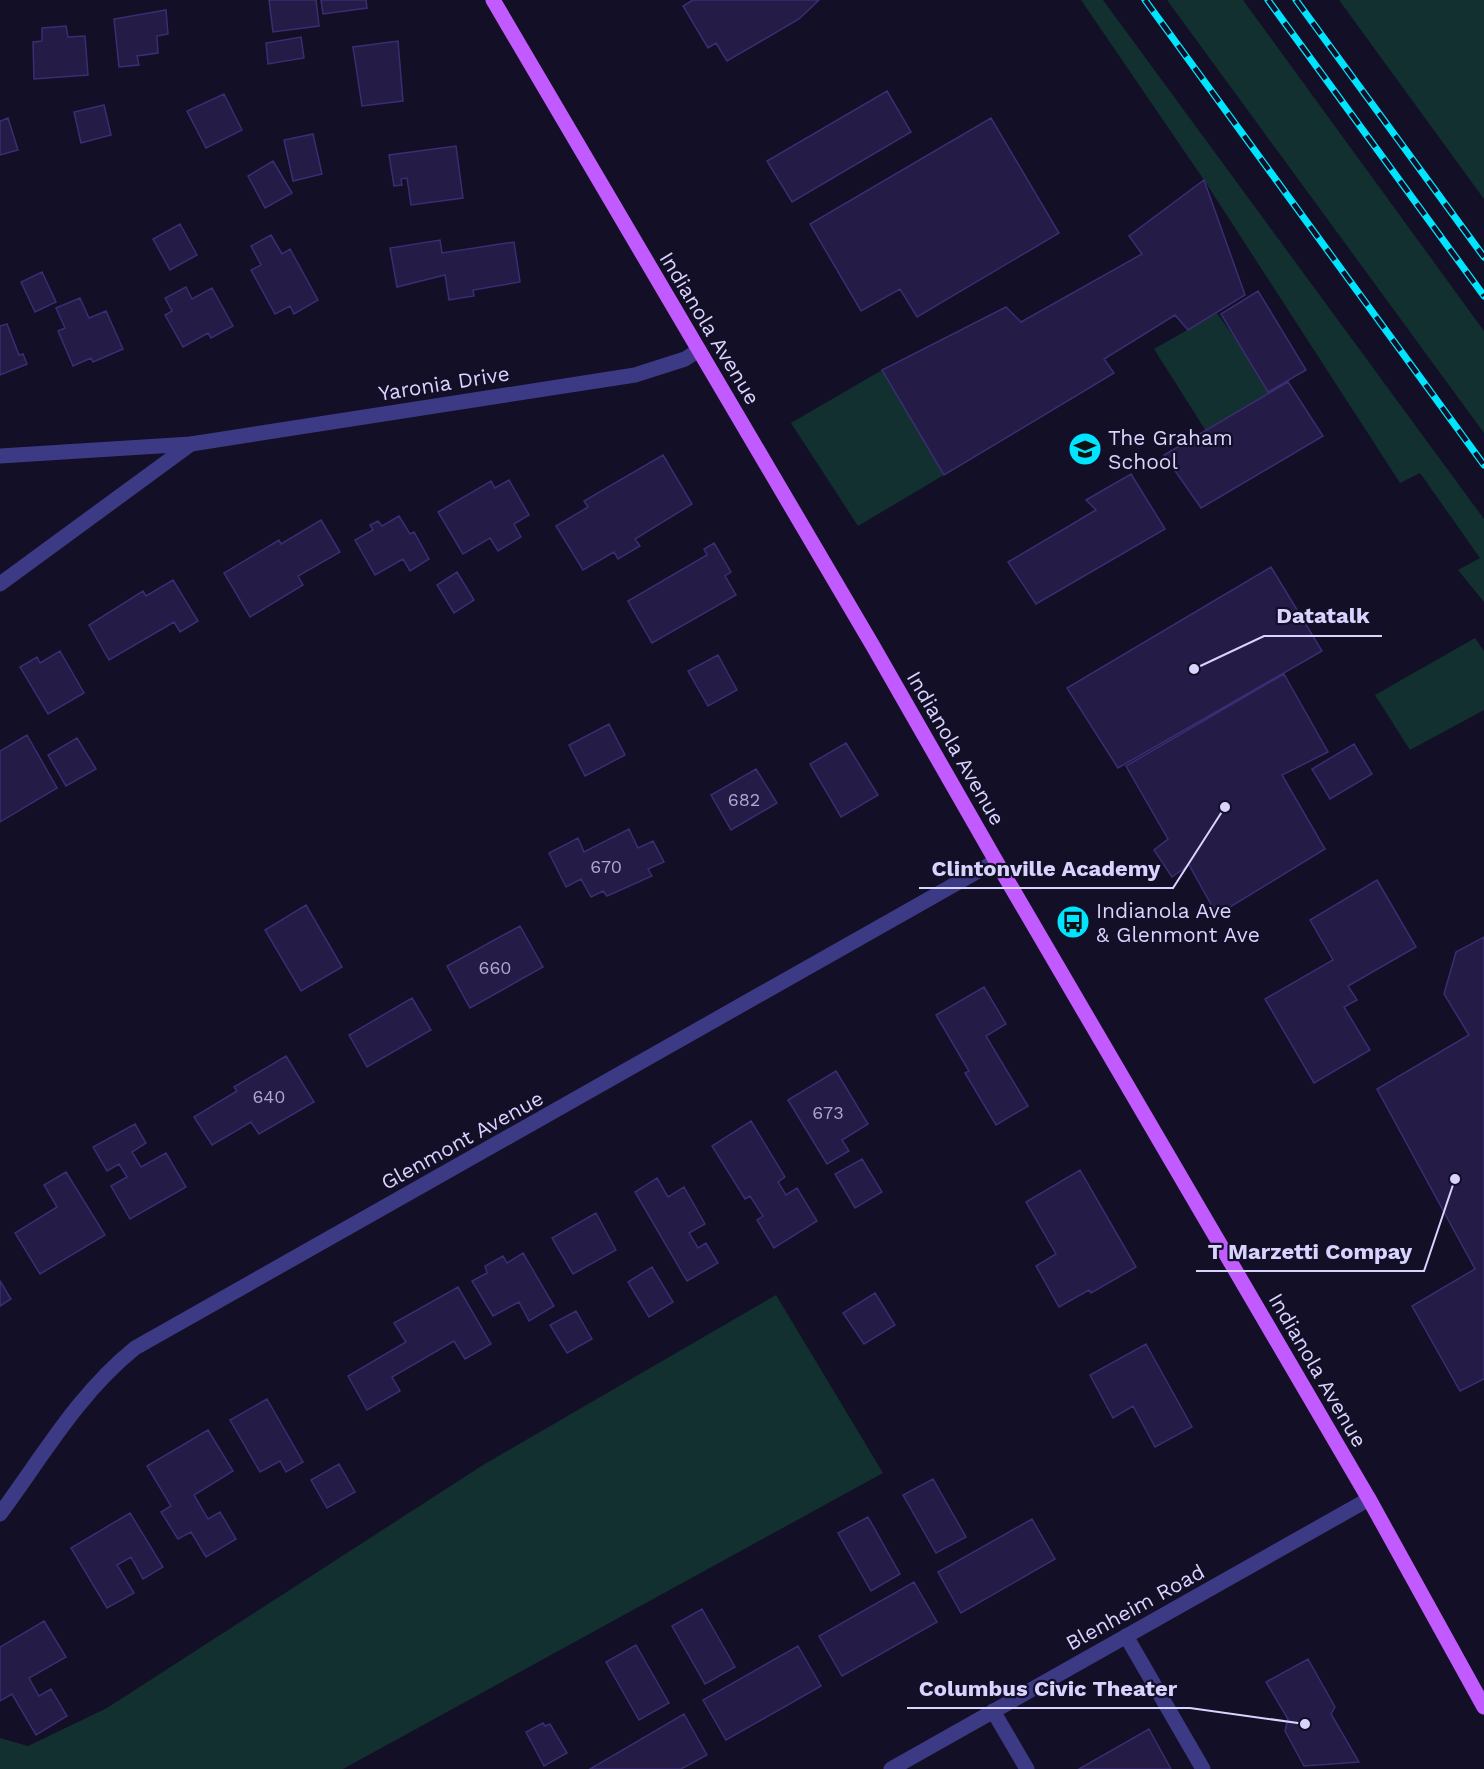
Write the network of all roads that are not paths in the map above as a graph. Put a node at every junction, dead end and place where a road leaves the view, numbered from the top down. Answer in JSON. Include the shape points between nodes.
{"nodes":[{"id":1,"x":493,"y":0,"type":"edge"},
{"id":2,"x":699,"y":350,"type":"junction"},
{"id":3,"x":191,"y":444,"type":"junction"},
{"id":4,"x":0,"y":456,"type":"edge"},
{"id":5,"x":0,"y":584,"type":"edge"},
{"id":6,"x":996,"y":861,"type":"junction"},
{"id":7,"x":1369,"y":1499,"type":"junction"},
{"id":8,"x":0,"y":1514,"type":"edge"},
{"id":9,"x":1126,"y":1636,"type":"junction"},
{"id":10,"x":1484,"y":1707,"type":"edge"},
{"id":11,"x":993,"y":1711,"type":"junction"},
{"id":12,"x":891,"y":1769,"type":"edge"},
{"id":13,"x":1027,"y":1769,"type":"edge"},
{"id":14,"x":1203,"y":1769,"type":"edge"}],
"edges":[{"from":1,"to":2,"type":"main road","name":"Indianola Avenue"},
{"from":2,"to":3,"type":"street","name":"Yaronia Drive","via":[[685,359],[635,375]]},
{"from":2,"to":6,"type":"main road","name":"Indianola Avenue"},
{"from":3,"to":4,"type":"street","name":"Yaronia Drive"},
{"from":3,"to":5,"type":"street"},
{"from":6,"to":7,"type":"main road","name":"Indianola Avenue"},
{"from":6,"to":8,"type":"street","name":"Glenmont Avenue","via":[[135,1348],[85,1394]]},
{"from":7,"to":9,"type":"street","name":"Blenheim Road"},
{"from":7,"to":10,"type":"main road","name":"Indianola Avenue"},
{"from":9,"to":11,"type":"street","name":"Blenheim Road"},
{"from":9,"to":14,"type":"street"},
{"from":11,"to":12,"type":"street","name":"Blenheim Road"},
{"from":11,"to":13,"type":"street"}]}
